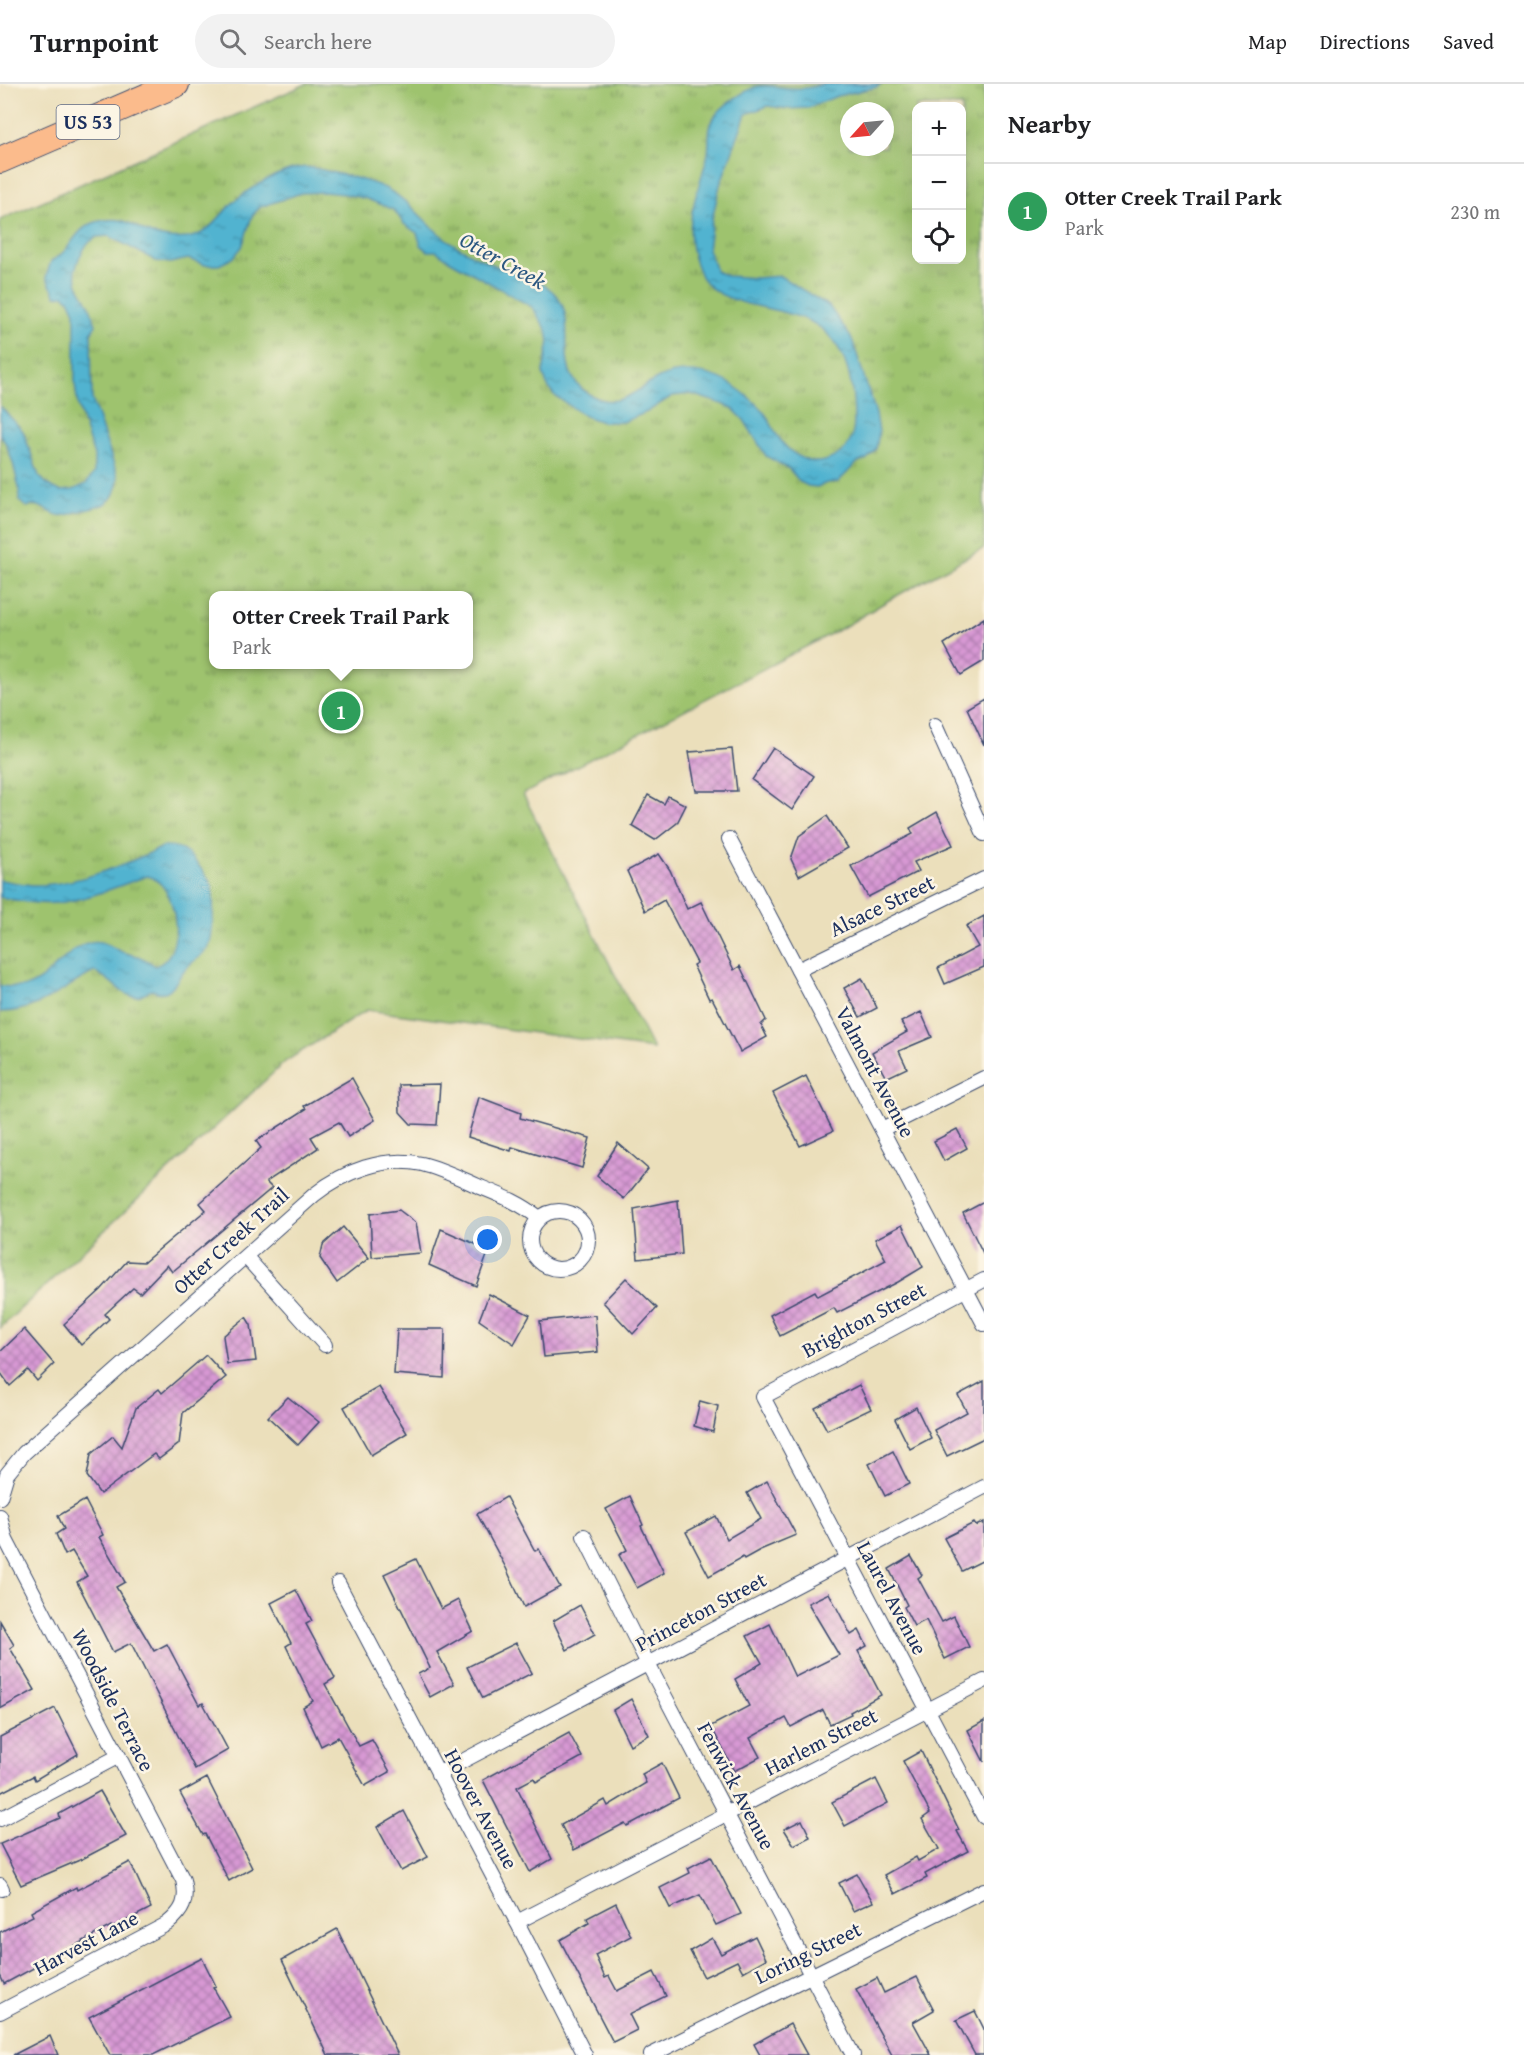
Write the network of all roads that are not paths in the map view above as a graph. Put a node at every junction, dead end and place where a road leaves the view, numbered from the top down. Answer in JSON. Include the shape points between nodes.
{"nodes":[{"id":1,"x":176,"y":84,"type":"edge"},
{"id":2,"x":0,"y":160,"type":"edge"},
{"id":3,"x":934,"y":725,"type":"dead end"},
{"id":4,"x":984,"y":834,"type":"edge"},
{"id":5,"x":729,"y":839,"type":"dead end"},
{"id":6,"x":984,"y":879,"type":"edge"},
{"id":7,"x":798,"y":970,"type":"junction"},
{"id":8,"x":984,"y":1078,"type":"edge"},
{"id":9,"x":882,"y":1129,"type":"junction"},
{"id":10,"x":539,"y":1218,"type":"junction"},
{"id":11,"x":246,"y":1257,"type":"junction"},
{"id":12,"x":984,"y":1280,"type":"edge"},
{"id":13,"x":966,"y":1289,"type":"junction"},
{"id":14,"x":984,"y":1324,"type":"edge"},
{"id":15,"x":325,"y":1345,"type":"dead end"},
{"id":16,"x":763,"y":1397,"type":"joint"},
{"id":17,"x":984,"y":1487,"type":"edge"},
{"id":18,"x":1,"y":1493,"type":"edge"},
{"id":19,"x":0,"y":1516,"type":"edge"},
{"id":20,"x":584,"y":1536,"type":"dead end"},
{"id":21,"x":847,"y":1559,"type":"junction"},
{"id":22,"x":338,"y":1583,"type":"dead end"},
{"id":23,"x":648,"y":1664,"type":"junction"},
{"id":24,"x":984,"y":1681,"type":"edge"},
{"id":25,"x":928,"y":1710,"type":"junction"},
{"id":26,"x":119,"y":1756,"type":"junction"},
{"id":27,"x":438,"y":1774,"type":"junction"},
{"id":28,"x":727,"y":1814,"type":"junction"},
{"id":29,"x":984,"y":1817,"type":"edge"},
{"id":30,"x":0,"y":1819,"type":"edge"},
{"id":31,"x":984,"y":1890,"type":"edge"},
{"id":32,"x":184,"y":1903,"type":"joint"},
{"id":33,"x":518,"y":1922,"type":"junction"},
{"id":34,"x":811,"y":1975,"type":"junction"},
{"id":35,"x":0,"y":2012,"type":"edge"},
{"id":36,"x":585,"y":2055,"type":"edge"},
{"id":37,"x":651,"y":2055,"type":"edge"},
{"id":38,"x":853,"y":2055,"type":"edge"}],
"edges":[{"from":1,"to":2,"type":"highway","number":"US 53"},
{"from":3,"to":4,"type":"street"},
{"from":5,"to":7,"type":"street","name":"Valmont Avenue"},
{"from":6,"to":7,"type":"street","name":"Alsace Street"},
{"from":7,"to":9,"type":"street","name":"Valmont Avenue"},
{"from":8,"to":9,"type":"street"},
{"from":9,"to":13,"type":"street","name":"Valmont Avenue"},
{"from":10,"to":10,"type":"street","via":[[530,1239],[536,1259],[556,1270],[576,1265],[588,1246],[586,1228],[580,1220],[562,1211]]},
{"from":10,"to":11,"type":"street","name":"Otter Creek Trail","via":[[524,1205],[434,1168],[400,1162],[380,1164],[356,1170],[326,1186]]},
{"from":11,"to":15,"type":"street"},
{"from":11,"to":18,"type":"street","name":"Otter Creek Trail","via":[[24,1453],[7,1474]]},
{"from":12,"to":13,"type":"street","name":"Brighton Street"},
{"from":13,"to":14,"type":"street","name":"Valmont Avenue"},
{"from":13,"to":16,"type":"street","name":"Brighton Street"},
{"from":16,"to":21,"type":"street","name":"Laurel Avenue"},
{"from":17,"to":21,"type":"street","name":"Princeton Street"},
{"from":19,"to":26,"type":"street","name":"Woodside Terrace","via":[[6,1540]]},
{"from":20,"to":23,"type":"street","name":"Fenwick Avenue"},
{"from":21,"to":23,"type":"street","name":"Princeton Street"},
{"from":21,"to":25,"type":"street","name":"Laurel Avenue"},
{"from":22,"to":27,"type":"street","name":"Hoover Avenue"},
{"from":23,"to":27,"type":"street","name":"Princeton Street"},
{"from":23,"to":28,"type":"street","name":"Fenwick Avenue"},
{"from":24,"to":25,"type":"street","name":"Harlem Street"},
{"from":25,"to":28,"type":"street","name":"Harlem Street"},
{"from":25,"to":29,"type":"street","name":"Laurel Avenue"},
{"from":26,"to":30,"type":"street"},
{"from":26,"to":32,"type":"street","name":"Woodside Terrace","via":[[183,1880]]},
{"from":27,"to":33,"type":"street","name":"Hoover Avenue"},
{"from":28,"to":33,"type":"street","name":"Harlem Street"},
{"from":28,"to":34,"type":"street","name":"Fenwick Avenue"},
{"from":31,"to":34,"type":"street","name":"Loring Street"},
{"from":32,"to":35,"type":"street","name":"Harvest Lane","via":[[179,1915],[167,1924]]},
{"from":33,"to":36,"type":"street","name":"Hoover Avenue"},
{"from":34,"to":37,"type":"street","name":"Loring Street"},
{"from":34,"to":38,"type":"street","name":"Fenwick Avenue"}]}
